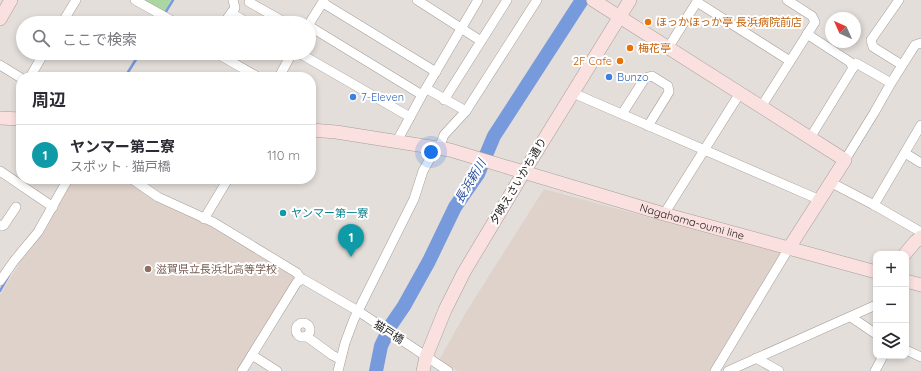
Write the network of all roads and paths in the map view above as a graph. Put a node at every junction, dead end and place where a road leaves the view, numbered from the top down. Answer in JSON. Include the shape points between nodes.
{"nodes":[{"id":1,"x":11,"y":0,"type":"edge"},
{"id":2,"x":76,"y":0,"type":"edge"},
{"id":3,"x":135,"y":0,"type":"edge"},
{"id":4,"x":234,"y":0,"type":"edge"},
{"id":5,"x":417,"y":0,"type":"edge"},
{"id":6,"x":478,"y":0,"type":"edge"},
{"id":7,"x":507,"y":0,"type":"edge"},
{"id":8,"x":537,"y":0,"type":"edge"},
{"id":9,"x":593,"y":0,"type":"edge"},
{"id":10,"x":630,"y":0,"type":"edge"},
{"id":11,"x":787,"y":0,"type":"edge"},
{"id":12,"x":899,"y":0,"type":"edge"},
{"id":13,"x":324,"y":1,"type":"edge"},
{"id":14,"x":697,"y":1,"type":"edge"},
{"id":15,"x":249,"y":2,"type":"dead end"},
{"id":16,"x":427,"y":3,"type":"edge"},
{"id":17,"x":231,"y":13,"type":"junction"},
{"id":18,"x":615,"y":14,"type":"junction"},
{"id":19,"x":66,"y":16,"type":"edge"},
{"id":20,"x":164,"y":16,"type":"edge"},
{"id":21,"x":229,"y":16,"type":"edge"},
{"id":22,"x":236,"y":16,"type":"edge"},
{"id":23,"x":274,"y":16,"type":"edge"},
{"id":24,"x":315,"y":16,"type":"edge"},
{"id":25,"x":0,"y":19,"type":"edge"},
{"id":26,"x":461,"y":28,"type":"junction"},
{"id":27,"x":316,"y":29,"type":"edge"},
{"id":28,"x":807,"y":34,"type":"junction"},
{"id":29,"x":481,"y":41,"type":"junction"},
{"id":30,"x":921,"y":42,"type":"edge"},
{"id":31,"x":668,"y":48,"type":"junction"},
{"id":32,"x":40,"y":60,"type":"edge"},
{"id":33,"x":228,"y":60,"type":"edge"},
{"id":34,"x":288,"y":60,"type":"edge"},
{"id":35,"x":311,"y":60,"type":"edge"},
{"id":36,"x":790,"y":61,"type":"junction"},
{"id":37,"x":0,"y":65,"type":"edge"},
{"id":38,"x":902,"y":65,"type":"junction"},
{"id":39,"x":853,"y":68,"type":"junction"},
{"id":40,"x":33,"y":72,"type":"edge"},
{"id":41,"x":249,"y":72,"type":"edge"},
{"id":42,"x":282,"y":72,"type":"edge"},
{"id":43,"x":436,"y":72,"type":"junction"},
{"id":44,"x":16,"y":75,"type":"edge"},
{"id":45,"x":891,"y":83,"type":"junction"},
{"id":46,"x":424,"y":92,"type":"junction"},
{"id":47,"x":573,"y":93,"type":"junction"},
{"id":48,"x":740,"y":93,"type":"junction"},
{"id":49,"x":444,"y":100,"type":"junction"},
{"id":50,"x":761,"y":107,"type":"junction"},
{"id":51,"x":466,"y":111,"type":"junction"},
{"id":52,"x":622,"y":114,"type":"junction"},
{"id":53,"x":410,"y":117,"type":"junction"},
{"id":54,"x":0,"y":118,"type":"edge"},
{"id":55,"x":16,"y":119,"type":"edge"},
{"id":56,"x":921,"y":125,"type":"edge"},
{"id":57,"x":648,"y":126,"type":"junction"},
{"id":58,"x":316,"y":130,"type":"edge"},
{"id":59,"x":810,"y":138,"type":"junction"},
{"id":60,"x":397,"y":141,"type":"junction"},
{"id":61,"x":442,"y":149,"type":"junction"},
{"id":62,"x":705,"y":150,"type":"junction"},
{"id":63,"x":905,"y":153,"type":"junction"},
{"id":64,"x":845,"y":160,"type":"junction"},
{"id":65,"x":921,"y":163,"type":"edge"},
{"id":66,"x":0,"y":171,"type":"edge"},
{"id":67,"x":524,"y":172,"type":"junction"},
{"id":68,"x":16,"y":182,"type":"edge"},
{"id":69,"x":830,"y":182,"type":"junction"},
{"id":70,"x":19,"y":184,"type":"edge"},
{"id":71,"x":65,"y":184,"type":"edge"},
{"id":72,"x":139,"y":184,"type":"edge"},
{"id":73,"x":225,"y":184,"type":"edge"},
{"id":74,"x":820,"y":200,"type":"junction"},
{"id":75,"x":874,"y":205,"type":"junction"},
{"id":76,"x":16,"y":207,"type":"dead end"},
{"id":77,"x":53,"y":207,"type":"junction"},
{"id":78,"x":664,"y":214,"type":"junction"},
{"id":79,"x":204,"y":219,"type":"junction"},
{"id":80,"x":0,"y":225,"type":"edge"},
{"id":81,"x":921,"y":232,"type":"edge"},
{"id":82,"x":921,"y":237,"type":"edge"},
{"id":83,"x":789,"y":248,"type":"junction"},
{"id":84,"x":907,"y":251,"type":"edge"},
{"id":85,"x":873,"y":271,"type":"edge"},
{"id":86,"x":302,"y":279,"type":"junction"},
{"id":87,"x":0,"y":281,"type":"edge"},
{"id":88,"x":909,"y":282,"type":"edge"},
{"id":89,"x":921,"y":285,"type":"edge"},
{"id":90,"x":873,"y":306,"type":"edge"},
{"id":91,"x":360,"y":313,"type":"junction"},
{"id":92,"x":850,"y":317,"type":"junction"},
{"id":93,"x":873,"y":332,"type":"edge"},
{"id":94,"x":306,"y":336,"type":"dead end"},
{"id":95,"x":909,"y":351,"type":"edge"},
{"id":96,"x":421,"y":353,"type":"junction"},
{"id":97,"x":252,"y":355,"type":"junction"},
{"id":98,"x":921,"y":357,"type":"edge"},
{"id":99,"x":756,"y":358,"type":"junction"},
{"id":100,"x":340,"y":359,"type":"junction"},
{"id":101,"x":881,"y":359,"type":"edge"},
{"id":102,"x":242,"y":371,"type":"edge"},
{"id":103,"x":277,"y":371,"type":"edge"},
{"id":104,"x":338,"y":371,"type":"edge"},
{"id":105,"x":423,"y":371,"type":"edge"},
{"id":106,"x":448,"y":371,"type":"edge"},
{"id":107,"x":715,"y":371,"type":"edge"},
{"id":108,"x":728,"y":371,"type":"edge"},
{"id":109,"x":779,"y":371,"type":"edge"},
{"id":110,"x":875,"y":371,"type":"edge"}],
"edges":[{"from":1,"to":25,"type":"street"},
{"from":2,"to":19,"type":"street"},
{"from":3,"to":20,"type":"street"},
{"from":4,"to":17,"type":"street","via":[[235,8]]},
{"from":5,"to":16,"type":"street"},
{"from":6,"to":26,"type":"street"},
{"from":7,"to":29,"type":"street"},
{"from":8,"to":51,"type":"street"},
{"from":9,"to":18,"type":"street"},
{"from":10,"to":18,"type":"street","name":"夕映えさいかち通り"},
{"from":11,"to":28,"type":"street","via":[[812,16],[815,22]]},
{"from":12,"to":38,"type":"street","via":[[871,40],[873,47]]},
{"from":13,"to":24,"type":"street"},
{"from":13,"to":43,"type":"street"},
{"from":14,"to":31,"type":"street"},
{"from":14,"to":36,"type":"street"},
{"from":15,"to":23,"type":"street"},
{"from":16,"to":26,"type":"street"},
{"from":17,"to":21,"type":"street"},
{"from":17,"to":22,"type":"street"},
{"from":18,"to":31,"type":"street"},
{"from":18,"to":47,"type":"street","name":"夕映えさいかち通り"},
{"from":26,"to":29,"type":"street"},
{"from":26,"to":43,"type":"street"},
{"from":27,"to":46,"type":"street"},
{"from":28,"to":36,"type":"street"},
{"from":28,"to":39,"type":"street","via":[[850,62]]},
{"from":29,"to":49,"type":"street"},
{"from":30,"to":38,"type":"street","via":[[915,44]]},
{"from":31,"to":48,"type":"street"},
{"from":32,"to":40,"type":"street"},
{"from":33,"to":41,"type":"street"},
{"from":34,"to":42,"type":"street"},
{"from":35,"to":53,"type":"street"},
{"from":36,"to":50,"type":"street"},
{"from":37,"to":44,"type":"street"},
{"from":38,"to":45,"type":"street"},
{"from":39,"to":45,"type":"street","via":[[856,63]]},
{"from":39,"to":59,"type":"street"},
{"from":43,"to":46,"type":"street"},
{"from":45,"to":64,"type":"street"},
{"from":46,"to":49,"type":"street"},
{"from":46,"to":53,"type":"street"},
{"from":47,"to":52,"type":"street"},
{"from":47,"to":67,"type":"street","name":"夕映えさいかち通り"},
{"from":48,"to":50,"type":"street"},
{"from":48,"to":62,"type":"street"},
{"from":49,"to":51,"type":"street"},
{"from":50,"to":59,"type":"street"},
{"from":51,"to":61,"type":"street","via":[[444,135]]},
{"from":52,"to":57,"type":"street"},
{"from":52,"to":57,"type":"street","via":[[645,78],[652,76],[668,86],[669,92]]},
{"from":53,"to":60,"type":"street"},
{"from":54,"to":55,"type":"street"},
{"from":56,"to":63,"type":"street"},
{"from":57,"to":62,"type":"street"},
{"from":58,"to":60,"type":"street","name":"Nagahama-oumi line"},
{"from":59,"to":64,"type":"street"},
{"from":60,"to":61,"type":"street","name":"Nagahama-oumi line"},
{"from":61,"to":67,"type":"street","name":"Nagahama-oumi line"},
{"from":61,"to":91,"type":"street","via":[[422,171],[414,199]]},
{"from":62,"to":74,"type":"street"},
{"from":62,"to":78,"type":"street"},
{"from":63,"to":65,"type":"street"},
{"from":63,"to":75,"type":"street"},
{"from":64,"to":69,"type":"street"},
{"from":66,"to":68,"type":"street"},
{"from":67,"to":78,"type":"street","name":"Nagahama-oumi line"},
{"from":67,"to":96,"type":"street","name":"夕映えさいかち通り","via":[[464,272]]},
{"from":69,"to":74,"type":"street"},
{"from":69,"to":75,"type":"street"},
{"from":70,"to":77,"type":"street"},
{"from":71,"to":77,"type":"street"},
{"from":72,"to":79,"type":"street","name":"猫戸橋","via":[[158,197]]},
{"from":73,"to":79,"type":"street"},
{"from":74,"to":83,"type":"street"},
{"from":75,"to":81,"type":"street"},
{"from":76,"to":80,"type":"street","via":[[4,225]]},
{"from":77,"to":87,"type":"street","via":[[38,232]]},
{"from":78,"to":83,"type":"street","name":"Nagahama-oumi line"},
{"from":79,"to":86,"type":"street","name":"猫戸橋","via":[[297,273]]},
{"from":82,"to":84,"type":"street"},
{"from":83,"to":85,"type":"street","name":"Nagahama-oumi line"},
{"from":83,"to":107,"type":"street"},
{"from":86,"to":91,"type":"street","name":"猫戸橋"},
{"from":86,"to":97,"type":"street","via":[[297,282]]},
{"from":88,"to":89,"type":"street"},
{"from":90,"to":92,"type":"street"},
{"from":91,"to":96,"type":"street","name":"猫戸橋"},
{"from":91,"to":100,"type":"street","via":[[348,335]]},
{"from":92,"to":93,"type":"street"},
{"from":92,"to":99,"type":"street"},
{"from":94,"to":100,"type":"street"},
{"from":95,"to":98,"type":"street"},
{"from":96,"to":105,"type":"street","name":"夕映えさいかち通り"},
{"from":96,"to":106,"type":"street","name":"猫戸橋"},
{"from":97,"to":102,"type":"street"},
{"from":97,"to":103,"type":"street"},
{"from":99,"to":108,"type":"street"},
{"from":99,"to":109,"type":"street"},
{"from":100,"to":104,"type":"street"},
{"from":101,"to":110,"type":"street"}]}
